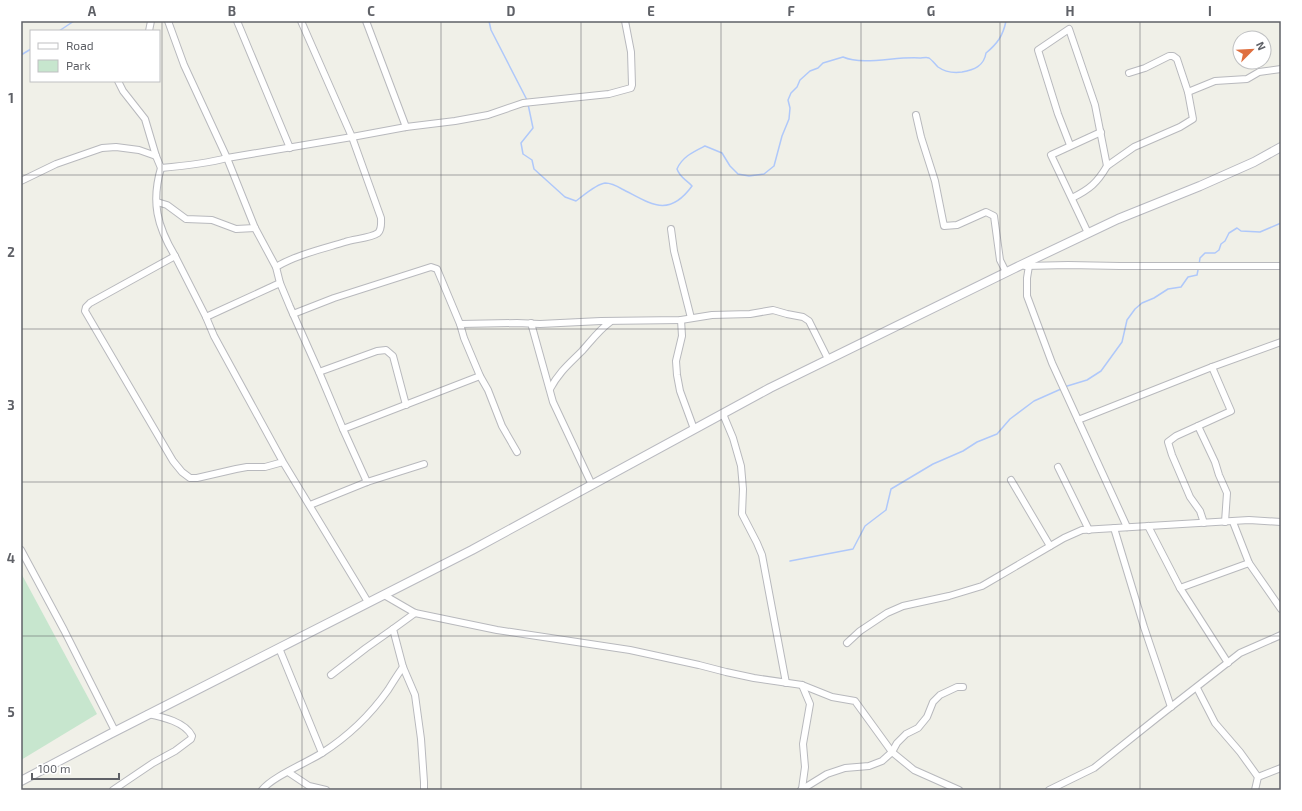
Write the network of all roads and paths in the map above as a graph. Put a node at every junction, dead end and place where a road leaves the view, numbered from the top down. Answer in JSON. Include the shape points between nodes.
{"nodes":[{"id":1,"x":168,"y":21,"type":"edge"},
{"id":2,"x":238,"y":21,"type":"edge"},
{"id":3,"x":301,"y":21,"type":"edge"},
{"id":4,"x":366,"y":21,"type":"edge"},
{"id":5,"x":624,"y":21,"type":"edge"},
{"id":6,"x":1281,"y":69,"type":"edge"},
{"id":7,"x":1129,"y":73,"type":"dead end"},
{"id":8,"x":118,"y":82,"type":"edge"},
{"id":9,"x":1188,"y":92,"type":"junction"},
{"id":10,"x":916,"y":115,"type":"dead end"},
{"id":11,"x":406,"y":127,"type":"junction"},
{"id":12,"x":1101,"y":132,"type":"junction"},
{"id":13,"x":352,"y":137,"type":"junction"},
{"id":14,"x":1070,"y":145,"type":"junction"},
{"id":15,"x":1281,"y":147,"type":"edge"},
{"id":16,"x":290,"y":148,"type":"junction"},
{"id":17,"x":156,"y":156,"type":"junction"},
{"id":18,"x":227,"y":158,"type":"junction"},
{"id":19,"x":1107,"y":166,"type":"junction"},
{"id":20,"x":161,"y":168,"type":"junction"},
{"id":21,"x":21,"y":181,"type":"edge"},
{"id":22,"x":1072,"y":198,"type":"junction"},
{"id":23,"x":157,"y":202,"type":"junction"},
{"id":24,"x":255,"y":228,"type":"junction"},
{"id":25,"x":670,"y":229,"type":"dead end"},
{"id":26,"x":1088,"y":233,"type":"junction"},
{"id":27,"x":175,"y":256,"type":"junction"},
{"id":28,"x":1029,"y":266,"type":"junction"},
{"id":29,"x":1281,"y":266,"type":"edge"},
{"id":30,"x":276,"y":267,"type":"junction"},
{"id":31,"x":1017,"y":267,"type":"junction"},
{"id":32,"x":1006,"y":272,"type":"junction"},
{"id":33,"x":280,"y":283,"type":"junction"},
{"id":34,"x":294,"y":314,"type":"junction"},
{"id":35,"x":206,"y":317,"type":"junction"},
{"id":36,"x":691,"y":318,"type":"junction"},
{"id":37,"x":681,"y":320,"type":"junction"},
{"id":38,"x":610,"y":322,"type":"junction"},
{"id":39,"x":460,"y":324,"type":"junction"},
{"id":40,"x":531,"y":324,"type":"junction"},
{"id":41,"x":1281,"y":342,"type":"edge"},
{"id":42,"x":828,"y":359,"type":"junction"},
{"id":43,"x":1212,"y":367,"type":"junction"},
{"id":44,"x":319,"y":372,"type":"junction"},
{"id":45,"x":480,"y":376,"type":"junction"},
{"id":46,"x":550,"y":389,"type":"junction"},
{"id":47,"x":406,"y":405,"type":"junction"},
{"id":48,"x":723,"y":414,"type":"junction"},
{"id":49,"x":1078,"y":420,"type":"junction"},
{"id":50,"x":1198,"y":426,"type":"junction"},
{"id":51,"x":343,"y":429,"type":"junction"},
{"id":52,"x":694,"y":429,"type":"junction"},
{"id":53,"x":517,"y":452,"type":"dead end"},
{"id":54,"x":283,"y":462,"type":"junction"},
{"id":55,"x":424,"y":464,"type":"dead end"},
{"id":56,"x":1058,"y":467,"type":"dead end"},
{"id":57,"x":1011,"y":480,"type":"dead end"},
{"id":58,"x":367,"y":482,"type":"junction"},
{"id":59,"x":592,"y":485,"type":"junction"},
{"id":60,"x":310,"y":505,"type":"junction"},
{"id":61,"x":1225,"y":522,"type":"junction"},
{"id":62,"x":1233,"y":522,"type":"junction"},
{"id":63,"x":1281,"y":522,"type":"edge"},
{"id":64,"x":1204,"y":523,"type":"junction"},
{"id":65,"x":1148,"y":526,"type":"junction"},
{"id":66,"x":1127,"y":527,"type":"junction"},
{"id":67,"x":1114,"y":528,"type":"junction"},
{"id":68,"x":1089,"y":530,"type":"junction"},
{"id":69,"x":1050,"y":546,"type":"junction"},
{"id":70,"x":21,"y":550,"type":"edge"},
{"id":71,"x":1249,"y":563,"type":"junction"},
{"id":72,"x":1180,"y":588,"type":"junction"},
{"id":73,"x":384,"y":595,"type":"junction"},
{"id":74,"x":368,"y":602,"type":"junction"},
{"id":75,"x":1281,"y":609,"type":"edge"},
{"id":76,"x":415,"y":613,"type":"junction"},
{"id":77,"x":393,"y":629,"type":"junction"},
{"id":78,"x":1281,"y":635,"type":"edge"},
{"id":79,"x":847,"y":643,"type":"dead end"},
{"id":80,"x":279,"y":648,"type":"junction"},
{"id":81,"x":1228,"y":663,"type":"junction"},
{"id":82,"x":403,"y":667,"type":"junction"},
{"id":83,"x":331,"y":675,"type":"dead end"},
{"id":84,"x":786,"y":683,"type":"junction"},
{"id":85,"x":802,"y":685,"type":"junction"},
{"id":86,"x":963,"y":687,"type":"dead end"},
{"id":87,"x":1197,"y":688,"type":"junction"},
{"id":88,"x":1171,"y":707,"type":"junction"},
{"id":89,"x":148,"y":714,"type":"junction"},
{"id":90,"x":115,"y":731,"type":"junction"},
{"id":91,"x":892,"y":752,"type":"junction"},
{"id":92,"x":322,"y":753,"type":"junction"},
{"id":93,"x":1281,"y":768,"type":"edge"},
{"id":94,"x":288,"y":772,"type":"junction"},
{"id":95,"x":1258,"y":777,"type":"junction"},
{"id":96,"x":21,"y":781,"type":"edge"},
{"id":97,"x":948,"y":787,"type":"edge"},
{"id":98,"x":801,"y":789,"type":"edge"},
{"id":99,"x":113,"y":790,"type":"edge"},
{"id":100,"x":262,"y":790,"type":"edge"},
{"id":101,"x":326,"y":790,"type":"edge"},
{"id":102,"x":424,"y":790,"type":"edge"},
{"id":103,"x":958,"y":790,"type":"edge"},
{"id":104,"x":1049,"y":790,"type":"edge"},
{"id":105,"x":1255,"y":790,"type":"edge"}],
"edges":[{"from":1,"to":18,"type":"street","via":[[184,65]]},
{"from":2,"to":16,"type":"street"},
{"from":3,"to":13,"type":"street"},
{"from":4,"to":11,"type":"street"},
{"from":5,"to":11,"type":"street","via":[[631,52],[631,88],[609,94],[523,103],[488,115]]},
{"from":6,"to":9,"type":"street","via":[[1259,72],[1248,79],[1215,81]]},
{"from":7,"to":9,"type":"street","via":[[1173,56],[1178,59]]},
{"from":8,"to":17,"type":"street","via":[[145,119]]},
{"from":9,"to":19,"type":"street","via":[[1193,119],[1134,147]]},
{"from":10,"to":32,"type":"street","via":[[935,181],[944,226],[957,225],[986,212],[994,216],[1000,260]]},
{"from":11,"to":13,"type":"street"},
{"from":12,"to":14,"type":"street"},
{"from":12,"to":14,"type":"street","via":[[1095,104],[1069,28],[1038,50]]},
{"from":12,"to":19,"type":"street"},
{"from":13,"to":16,"type":"street"},
{"from":13,"to":30,"type":"street","via":[[381,218],[379,232],[308,254]]},
{"from":14,"to":22,"type":"street","via":[[1051,155]]},
{"from":15,"to":26,"type":"main road","via":[[1241,168],[1118,218]]},
{"from":16,"to":18,"type":"street"},
{"from":17,"to":20,"type":"street"},
{"from":17,"to":21,"type":"street","via":[[116,146],[102,148],[56,164]]},
{"from":18,"to":20,"type":"street"},
{"from":18,"to":24,"type":"street"},
{"from":19,"to":22,"type":"street","via":[[1093,186]]},
{"from":20,"to":23,"type":"street"},
{"from":22,"to":26,"type":"street"},
{"from":23,"to":24,"type":"street","via":[[167,205],[186,219],[212,220],[236,229]]},
{"from":23,"to":27,"type":"street","via":[[160,227]]},
{"from":24,"to":30,"type":"street"},
{"from":25,"to":36,"type":"street"},
{"from":26,"to":31,"type":"main road"},
{"from":27,"to":35,"type":"street"},
{"from":27,"to":54,"type":"street","via":[[90,303],[85,311],[170,456],[182,472],[190,478],[197,478]]},
{"from":28,"to":29,"type":"street"},
{"from":28,"to":31,"type":"street"},
{"from":28,"to":49,"type":"street","via":[[1027,296],[1052,363]]},
{"from":30,"to":33,"type":"street"},
{"from":31,"to":32,"type":"main road"},
{"from":32,"to":42,"type":"main road"},
{"from":33,"to":34,"type":"street"},
{"from":33,"to":35,"type":"street"},
{"from":34,"to":39,"type":"street","via":[[334,298],[435,267]]},
{"from":34,"to":44,"type":"street"},
{"from":35,"to":54,"type":"street"},
{"from":36,"to":37,"type":"street"},
{"from":36,"to":42,"type":"street","via":[[774,310],[803,316],[809,321]]},
{"from":37,"to":38,"type":"street"},
{"from":37,"to":52,"type":"street","via":[[682,336],[676,362],[677,376]]},
{"from":38,"to":40,"type":"street"},
{"from":38,"to":46,"type":"street","via":[[602,327],[556,377]]},
{"from":39,"to":40,"type":"street"},
{"from":39,"to":45,"type":"street"},
{"from":40,"to":46,"type":"street"},
{"from":41,"to":43,"type":"street"},
{"from":42,"to":48,"type":"main road"},
{"from":43,"to":49,"type":"street"},
{"from":43,"to":50,"type":"street","via":[[1231,411]]},
{"from":44,"to":47,"type":"street","via":[[386,350],[393,356]]},
{"from":44,"to":51,"type":"street"},
{"from":45,"to":47,"type":"street"},
{"from":45,"to":53,"type":"street","via":[[502,426]]},
{"from":46,"to":59,"type":"street","via":[[553,402]]},
{"from":47,"to":51,"type":"street"},
{"from":48,"to":52,"type":"main road"},
{"from":48,"to":84,"type":"street","via":[[741,466],[742,514],[762,555]]},
{"from":49,"to":66,"type":"street"},
{"from":50,"to":61,"type":"street","via":[[1216,462],[1227,493]]},
{"from":50,"to":64,"type":"street","via":[[1168,442],[1190,497],[1200,511]]},
{"from":51,"to":58,"type":"street"},
{"from":52,"to":59,"type":"main road"},
{"from":54,"to":60,"type":"street"},
{"from":55,"to":58,"type":"street"},
{"from":56,"to":68,"type":"street"},
{"from":57,"to":69,"type":"street"},
{"from":58,"to":60,"type":"street"},
{"from":59,"to":73,"type":"main road"},
{"from":60,"to":74,"type":"street"},
{"from":61,"to":62,"type":"street"},
{"from":61,"to":64,"type":"street"},
{"from":62,"to":63,"type":"street"},
{"from":62,"to":71,"type":"street"},
{"from":64,"to":65,"type":"street"},
{"from":65,"to":66,"type":"street"},
{"from":65,"to":72,"type":"street"},
{"from":66,"to":67,"type":"street"},
{"from":67,"to":68,"type":"street"},
{"from":67,"to":88,"type":"street"},
{"from":68,"to":69,"type":"street","via":[[1082,530]]},
{"from":69,"to":79,"type":"street","via":[[982,586],[903,606],[887,613]]},
{"from":70,"to":90,"type":"street"},
{"from":71,"to":72,"type":"street"},
{"from":71,"to":75,"type":"street"},
{"from":72,"to":81,"type":"street"},
{"from":73,"to":74,"type":"main road"},
{"from":73,"to":76,"type":"street"},
{"from":74,"to":80,"type":"main road"},
{"from":76,"to":77,"type":"street"},
{"from":76,"to":84,"type":"street","via":[[497,630],[630,650]]},
{"from":77,"to":82,"type":"street"},
{"from":77,"to":83,"type":"street"},
{"from":78,"to":81,"type":"street","via":[[1240,653]]},
{"from":80,"to":89,"type":"main road"},
{"from":80,"to":92,"type":"street"},
{"from":81,"to":87,"type":"street"},
{"from":82,"to":92,"type":"street","via":[[372,710]]},
{"from":82,"to":102,"type":"street","via":[[415,694]]},
{"from":84,"to":85,"type":"street"},
{"from":85,"to":91,"type":"street","via":[[832,697],[855,701]]},
{"from":85,"to":98,"type":"street","via":[[810,704],[803,744],[805,766]]},
{"from":86,"to":91,"type":"street","via":[[940,695],[918,728],[906,734]]},
{"from":87,"to":88,"type":"street"},
{"from":87,"to":95,"type":"street","via":[[1215,723]]},
{"from":88,"to":104,"type":"street","via":[[1094,768]]},
{"from":89,"to":90,"type":"main road"},
{"from":89,"to":99,"type":"street","via":[[185,727],[192,736],[191,739]]},
{"from":90,"to":96,"type":"main road"},
{"from":91,"to":97,"type":"street","via":[[914,770]]},
{"from":91,"to":98,"type":"street","via":[[882,761],[827,774]]},
{"from":92,"to":94,"type":"street"},
{"from":93,"to":95,"type":"street"},
{"from":94,"to":100,"type":"street","via":[[270,782]]},
{"from":94,"to":101,"type":"street","via":[[309,786]]},
{"from":95,"to":105,"type":"street"},
{"from":97,"to":103,"type":"street"}]}
